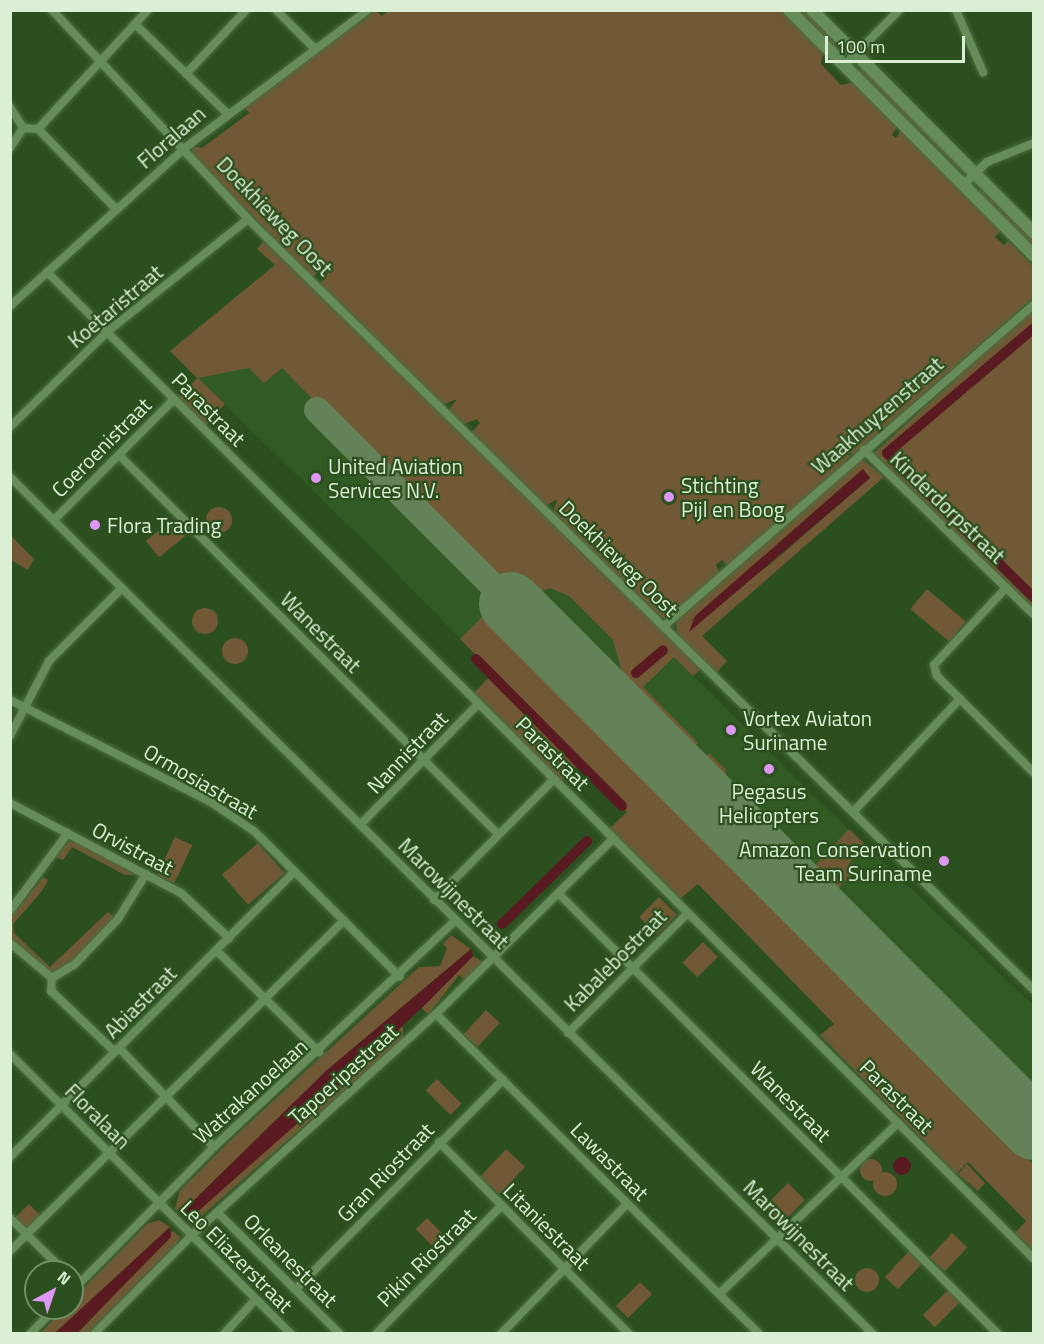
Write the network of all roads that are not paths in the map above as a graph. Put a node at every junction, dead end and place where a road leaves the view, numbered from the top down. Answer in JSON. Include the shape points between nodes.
{"nodes":[{"id":1,"x":52,"y":10,"type":"edge"},
{"id":2,"x":148,"y":10,"type":"edge"},
{"id":3,"x":246,"y":10,"type":"edge"},
{"id":4,"x":276,"y":10,"type":"edge"},
{"id":5,"x":368,"y":10,"type":"edge"},
{"id":6,"x":789,"y":10,"type":"edge"},
{"id":7,"x":812,"y":10,"type":"edge"},
{"id":8,"x":899,"y":10,"type":"edge"},
{"id":9,"x":956,"y":10,"type":"edge"},
{"id":10,"x":135,"y":24,"type":"junction"},
{"id":11,"x":315,"y":49,"type":"junction"},
{"id":12,"x":855,"y":54,"type":"junction"},
{"id":13,"x":101,"y":59,"type":"junction"},
{"id":14,"x":844,"y":66,"type":"junction"},
{"id":15,"x":983,"y":72,"type":"dead end"},
{"id":16,"x":186,"y":74,"type":"junction"},
{"id":17,"x":10,"y":107,"type":"edge"},
{"id":18,"x":227,"y":113,"type":"junction"},
{"id":19,"x":23,"y":128,"type":"junction"},
{"id":20,"x":38,"y":129,"type":"junction"},
{"id":21,"x":1034,"y":143,"type":"edge"},
{"id":22,"x":186,"y":147,"type":"junction"},
{"id":23,"x":10,"y":148,"type":"edge"},
{"id":24,"x":975,"y":174,"type":"junction"},
{"id":25,"x":963,"y":185,"type":"junction"},
{"id":26,"x":116,"y":209,"type":"junction"},
{"id":27,"x":248,"y":219,"type":"junction"},
{"id":28,"x":1034,"y":233,"type":"edge"},
{"id":29,"x":1034,"y":256,"type":"edge"},
{"id":30,"x":47,"y":272,"type":"junction"},
{"id":31,"x":1034,"y":304,"type":"edge"},
{"id":32,"x":10,"y":306,"type":"edge"},
{"id":33,"x":106,"y":332,"type":"junction"},
{"id":34,"x":174,"y":399,"type":"junction"},
{"id":35,"x":10,"y":427,"type":"edge"},
{"id":36,"x":864,"y":450,"type":"junction"},
{"id":37,"x":118,"y":455,"type":"junction"},
{"id":38,"x":10,"y":477,"type":"edge"},
{"id":39,"x":54,"y":520,"type":"junction"},
{"id":40,"x":122,"y":588,"type":"junction"},
{"id":41,"x":1006,"y":588,"type":"junction"},
{"id":42,"x":1034,"y":615,"type":"edge"},
{"id":43,"x":664,"y":626,"type":"junction"},
{"id":44,"x":960,"y":699,"type":"junction"},
{"id":45,"x":10,"y":700,"type":"edge"},
{"id":46,"x":478,"y":704,"type":"junction"},
{"id":47,"x":25,"y":707,"type":"junction"},
{"id":48,"x":10,"y":736,"type":"edge"},
{"id":49,"x":425,"y":761,"type":"junction"},
{"id":50,"x":1034,"y":773,"type":"edge"},
{"id":51,"x":554,"y":779,"type":"junction"},
{"id":52,"x":10,"y":804,"type":"edge"},
{"id":53,"x":853,"y":812,"type":"junction"},
{"id":54,"x":360,"y":825,"type":"junction"},
{"id":55,"x":68,"y":833,"type":"junction"},
{"id":56,"x":498,"y":834,"type":"junction"},
{"id":57,"x":613,"y":839,"type":"junction"},
{"id":58,"x":294,"y":872,"type":"junction"},
{"id":59,"x":146,"y":874,"type":"junction"},
{"id":60,"x":559,"y":894,"type":"junction"},
{"id":61,"x":434,"y":900,"type":"junction"},
{"id":62,"x":10,"y":911,"type":"edge"},
{"id":63,"x":688,"y":913,"type":"junction"},
{"id":64,"x":344,"y":921,"type":"junction"},
{"id":65,"x":455,"y":921,"type":"junction"},
{"id":66,"x":229,"y":938,"type":"junction"},
{"id":67,"x":10,"y":943,"type":"edge"},
{"id":68,"x":217,"y":951,"type":"junction"},
{"id":69,"x":493,"y":957,"type":"junction"},
{"id":70,"x":632,"y":969,"type":"junction"},
{"id":71,"x":400,"y":977,"type":"junction"},
{"id":72,"x":52,"y":978,"type":"junction"},
{"id":73,"x":1034,"y":990,"type":"edge"},
{"id":74,"x":266,"y":1000,"type":"junction"},
{"id":75,"x":436,"y":1014,"type":"junction"},
{"id":76,"x":568,"y":1033,"type":"junction"},
{"id":77,"x":117,"y":1050,"type":"junction"},
{"id":78,"x":319,"y":1052,"type":"junction"},
{"id":79,"x":10,"y":1054,"type":"edge"},
{"id":80,"x":503,"y":1080,"type":"junction"},
{"id":81,"x":165,"y":1093,"type":"junction"},
{"id":82,"x":62,"y":1106,"type":"junction"},
{"id":83,"x":898,"y":1123,"type":"junction"},
{"id":84,"x":439,"y":1142,"type":"junction"},
{"id":85,"x":214,"y":1147,"type":"junction"},
{"id":86,"x":109,"y":1151,"type":"junction"},
{"id":87,"x":10,"y":1157,"type":"edge"},
{"id":88,"x":843,"y":1177,"type":"junction"},
{"id":89,"x":159,"y":1204,"type":"junction"},
{"id":90,"x":627,"y":1204,"type":"junction"},
{"id":91,"x":501,"y":1206,"type":"junction"},
{"id":92,"x":218,"y":1212,"type":"junction"},
{"id":93,"x":10,"y":1218,"type":"edge"},
{"id":94,"x":27,"y":1235,"type":"junction"},
{"id":95,"x":192,"y":1235,"type":"junction"},
{"id":96,"x":777,"y":1238,"type":"junction"},
{"id":97,"x":10,"y":1251,"type":"edge"},
{"id":98,"x":1034,"y":1258,"type":"edge"},
{"id":99,"x":53,"y":1260,"type":"edge"},
{"id":100,"x":564,"y":1269,"type":"junction"},
{"id":101,"x":84,"y":1275,"type":"edge"},
{"id":102,"x":295,"y":1290,"type":"junction"},
{"id":103,"x":719,"y":1294,"type":"junction"},
{"id":104,"x":256,"y":1299,"type":"junction"},
{"id":105,"x":43,"y":1320,"type":"edge"},
{"id":106,"x":627,"y":1333,"type":"edge"},
{"id":107,"x":30,"y":1334,"type":"edge"},
{"id":108,"x":94,"y":1334,"type":"edge"},
{"id":109,"x":224,"y":1334,"type":"edge"},
{"id":110,"x":291,"y":1334,"type":"edge"},
{"id":111,"x":340,"y":1334,"type":"edge"},
{"id":112,"x":376,"y":1334,"type":"edge"},
{"id":113,"x":501,"y":1334,"type":"edge"},
{"id":114,"x":759,"y":1334,"type":"edge"},
{"id":115,"x":873,"y":1334,"type":"edge"},
{"id":116,"x":998,"y":1334,"type":"edge"}],
"edges":[{"from":1,"to":13,"type":"street","name":"Doekhieweg Oost"},
{"from":2,"to":10,"type":"street"},
{"from":3,"to":16,"type":"street"},
{"from":4,"to":11,"type":"street"},
{"from":5,"to":11,"type":"street","name":"Floralaan"},
{"from":6,"to":14,"type":"main road"},
{"from":7,"to":12,"type":"main road"},
{"from":8,"to":12,"type":"street"},
{"from":9,"to":15,"type":"street"},
{"from":10,"to":13,"type":"street"},
{"from":10,"to":16,"type":"street"},
{"from":11,"to":18,"type":"street","name":"Floralaan"},
{"from":12,"to":14,"type":"street"},
{"from":12,"to":24,"type":"main road"},
{"from":13,"to":20,"type":"street"},
{"from":13,"to":22,"type":"street","name":"Doekhieweg Oost"},
{"from":14,"to":25,"type":"main road"},
{"from":16,"to":18,"type":"street"},
{"from":17,"to":19,"type":"street"},
{"from":18,"to":22,"type":"street","name":"Floralaan"},
{"from":19,"to":20,"type":"street"},
{"from":19,"to":23,"type":"street"},
{"from":20,"to":26,"type":"street"},
{"from":21,"to":24,"type":"street","via":[[987,162]]},
{"from":22,"to":26,"type":"street","name":"Floralaan"},
{"from":22,"to":27,"type":"street","name":"Doekhieweg Oost"},
{"from":24,"to":25,"type":"street"},
{"from":24,"to":28,"type":"main road"},
{"from":25,"to":29,"type":"main road"},
{"from":26,"to":30,"type":"street","name":"Floralaan"},
{"from":27,"to":33,"type":"street","name":"Koetaristraat"},
{"from":27,"to":43,"type":"street","name":"Doekhieweg Oost"},
{"from":30,"to":32,"type":"street","name":"Floralaan"},
{"from":30,"to":33,"type":"street","name":"Parastraat"},
{"from":31,"to":36,"type":"street","name":"Waakhuyzenstraat"},
{"from":33,"to":34,"type":"street","name":"Parastraat"},
{"from":33,"to":35,"type":"street","name":"Koetaristraat"},
{"from":34,"to":37,"type":"street","name":"Coeroenistraat"},
{"from":34,"to":46,"type":"street","name":"Parastraat"},
{"from":36,"to":41,"type":"street","name":"Kinderdorpstraat"},
{"from":36,"to":43,"type":"street","name":"Waakhuyzenstraat"},
{"from":37,"to":39,"type":"street","name":"Coeroenistraat"},
{"from":37,"to":49,"type":"street","name":"Wanestraat"},
{"from":38,"to":39,"type":"street","name":"Marowijnestraat"},
{"from":39,"to":40,"type":"street","name":"Marowijnestraat"},
{"from":40,"to":47,"type":"street","via":[[49,661]]},
{"from":40,"to":54,"type":"street","name":"Marowijnestraat"},
{"from":41,"to":42,"type":"street","name":"Kinderdorpstraat"},
{"from":41,"to":44,"type":"street","via":[[935,659],[937,676]]},
{"from":43,"to":53,"type":"street","name":"Doekhieweg Oost"},
{"from":44,"to":50,"type":"street"},
{"from":44,"to":53,"type":"street"},
{"from":45,"to":47,"type":"street","name":"Ormosiastraat"},
{"from":46,"to":49,"type":"street","name":"Nannistraat"},
{"from":46,"to":51,"type":"street","name":"Parastraat"},
{"from":47,"to":48,"type":"street"},
{"from":47,"to":58,"type":"street","name":"Ormosiastraat","via":[[209,801],[254,831]]},
{"from":49,"to":54,"type":"street","name":"Nannistraat"},
{"from":49,"to":56,"type":"street","name":"Wanestraat"},
{"from":51,"to":56,"type":"street"},
{"from":51,"to":57,"type":"street","name":"Parastraat"},
{"from":52,"to":55,"type":"street","name":"Orvistraat"},
{"from":53,"to":73,"type":"street","name":"Doekhieweg Oost"},
{"from":54,"to":61,"type":"street","name":"Marowijnestraat"},
{"from":55,"to":59,"type":"street","name":"Orvistraat"},
{"from":55,"to":62,"type":"street"},
{"from":56,"to":61,"type":"street"},
{"from":57,"to":60,"type":"street","name":"Tapoeripastraat"},
{"from":57,"to":63,"type":"street","name":"Parastraat"},
{"from":58,"to":64,"type":"street","name":"Ormosiastraat"},
{"from":58,"to":66,"type":"street","name":"Abiastraat"},
{"from":59,"to":66,"type":"street","name":"Orvistraat","via":[[181,893]]},
{"from":59,"to":72,"type":"street","via":[[118,919],[74,965]]},
{"from":60,"to":69,"type":"street","name":"Tapoeripastraat"},
{"from":60,"to":70,"type":"street","name":"Wanestraat"},
{"from":61,"to":65,"type":"street","name":"Marowijnestraat"},
{"from":63,"to":70,"type":"street","name":"Kabalebostraat"},
{"from":63,"to":83,"type":"street","name":"Parastraat"},
{"from":64,"to":71,"type":"street","name":"Ormosiastraat"},
{"from":64,"to":74,"type":"street"},
{"from":65,"to":69,"type":"street","name":"Marowijnestraat"},
{"from":65,"to":71,"type":"street","name":"Watrakanoelaan"},
{"from":66,"to":68,"type":"street","name":"Abiastraat"},
{"from":67,"to":72,"type":"street"},
{"from":68,"to":74,"type":"street"},
{"from":68,"to":77,"type":"street","name":"Abiastraat"},
{"from":69,"to":75,"type":"street","name":"Tapoeripastraat"},
{"from":69,"to":76,"type":"street","name":"Marowijnestraat"},
{"from":70,"to":76,"type":"street","name":"Kabalebostraat"},
{"from":70,"to":88,"type":"street","name":"Wanestraat"},
{"from":71,"to":78,"type":"street","name":"Watrakanoelaan"},
{"from":72,"to":77,"type":"street","via":[[51,991]]},
{"from":74,"to":78,"type":"street"},
{"from":74,"to":81,"type":"street"},
{"from":75,"to":80,"type":"street","name":"Lawastraat"},
{"from":75,"to":92,"type":"street","name":"Tapoeripastraat"},
{"from":76,"to":96,"type":"street","name":"Marowijnestraat"},
{"from":77,"to":81,"type":"street"},
{"from":77,"to":82,"type":"street","name":"Abiastraat"},
{"from":78,"to":85,"type":"street","name":"Watrakanoelaan"},
{"from":79,"to":82,"type":"street","name":"Floralaan"},
{"from":80,"to":84,"type":"street","name":"Gran Riostraat"},
{"from":80,"to":90,"type":"street","name":"Lawastraat"},
{"from":81,"to":85,"type":"street"},
{"from":81,"to":86,"type":"street"},
{"from":82,"to":86,"type":"street","name":"Floralaan"},
{"from":82,"to":87,"type":"street","name":"Abiastraat"},
{"from":83,"to":88,"type":"street"},
{"from":83,"to":98,"type":"street","name":"Parastraat"},
{"from":84,"to":91,"type":"street","name":"Litaniestraat"},
{"from":84,"to":102,"type":"street","name":"Gran Riostraat"},
{"from":85,"to":89,"type":"street","name":"Watrakanoelaan"},
{"from":86,"to":89,"type":"street","name":"Floralaan"},
{"from":86,"to":94,"type":"street"},
{"from":88,"to":96,"type":"street"},
{"from":88,"to":116,"type":"street","name":"Wanestraat"},
{"from":89,"to":95,"type":"street","name":"Leo Eliazerstraat"},
{"from":89,"to":101,"type":"street","name":"Watrakanoelaan"},
{"from":90,"to":100,"type":"street"},
{"from":90,"to":103,"type":"street","name":"Lawastraat"},
{"from":91,"to":100,"type":"street","name":"Litaniestraat"},
{"from":91,"to":112,"type":"street","name":"Pikin Riostraat"},
{"from":92,"to":95,"type":"street","name":"Tapoeripastraat"},
{"from":92,"to":102,"type":"street","name":"Orleanestraat"},
{"from":93,"to":94,"type":"street"},
{"from":94,"to":97,"type":"street"},
{"from":94,"to":99,"type":"street"},
{"from":95,"to":104,"type":"street","name":"Leo Eliazerstraat"},
{"from":95,"to":108,"type":"street","name":"Tapoeripastraat"},
{"from":96,"to":103,"type":"street"},
{"from":96,"to":115,"type":"street","name":"Marowijnestraat"},
{"from":100,"to":106,"type":"street","name":"Litaniestraat"},
{"from":100,"to":113,"type":"street"},
{"from":102,"to":111,"type":"street","name":"Orleanestraat"},
{"from":103,"to":114,"type":"street","name":"Lawastraat"},
{"from":104,"to":109,"type":"street"},
{"from":104,"to":110,"type":"street","name":"Leo Eliazerstraat"},
{"from":105,"to":107,"type":"street"}]}
